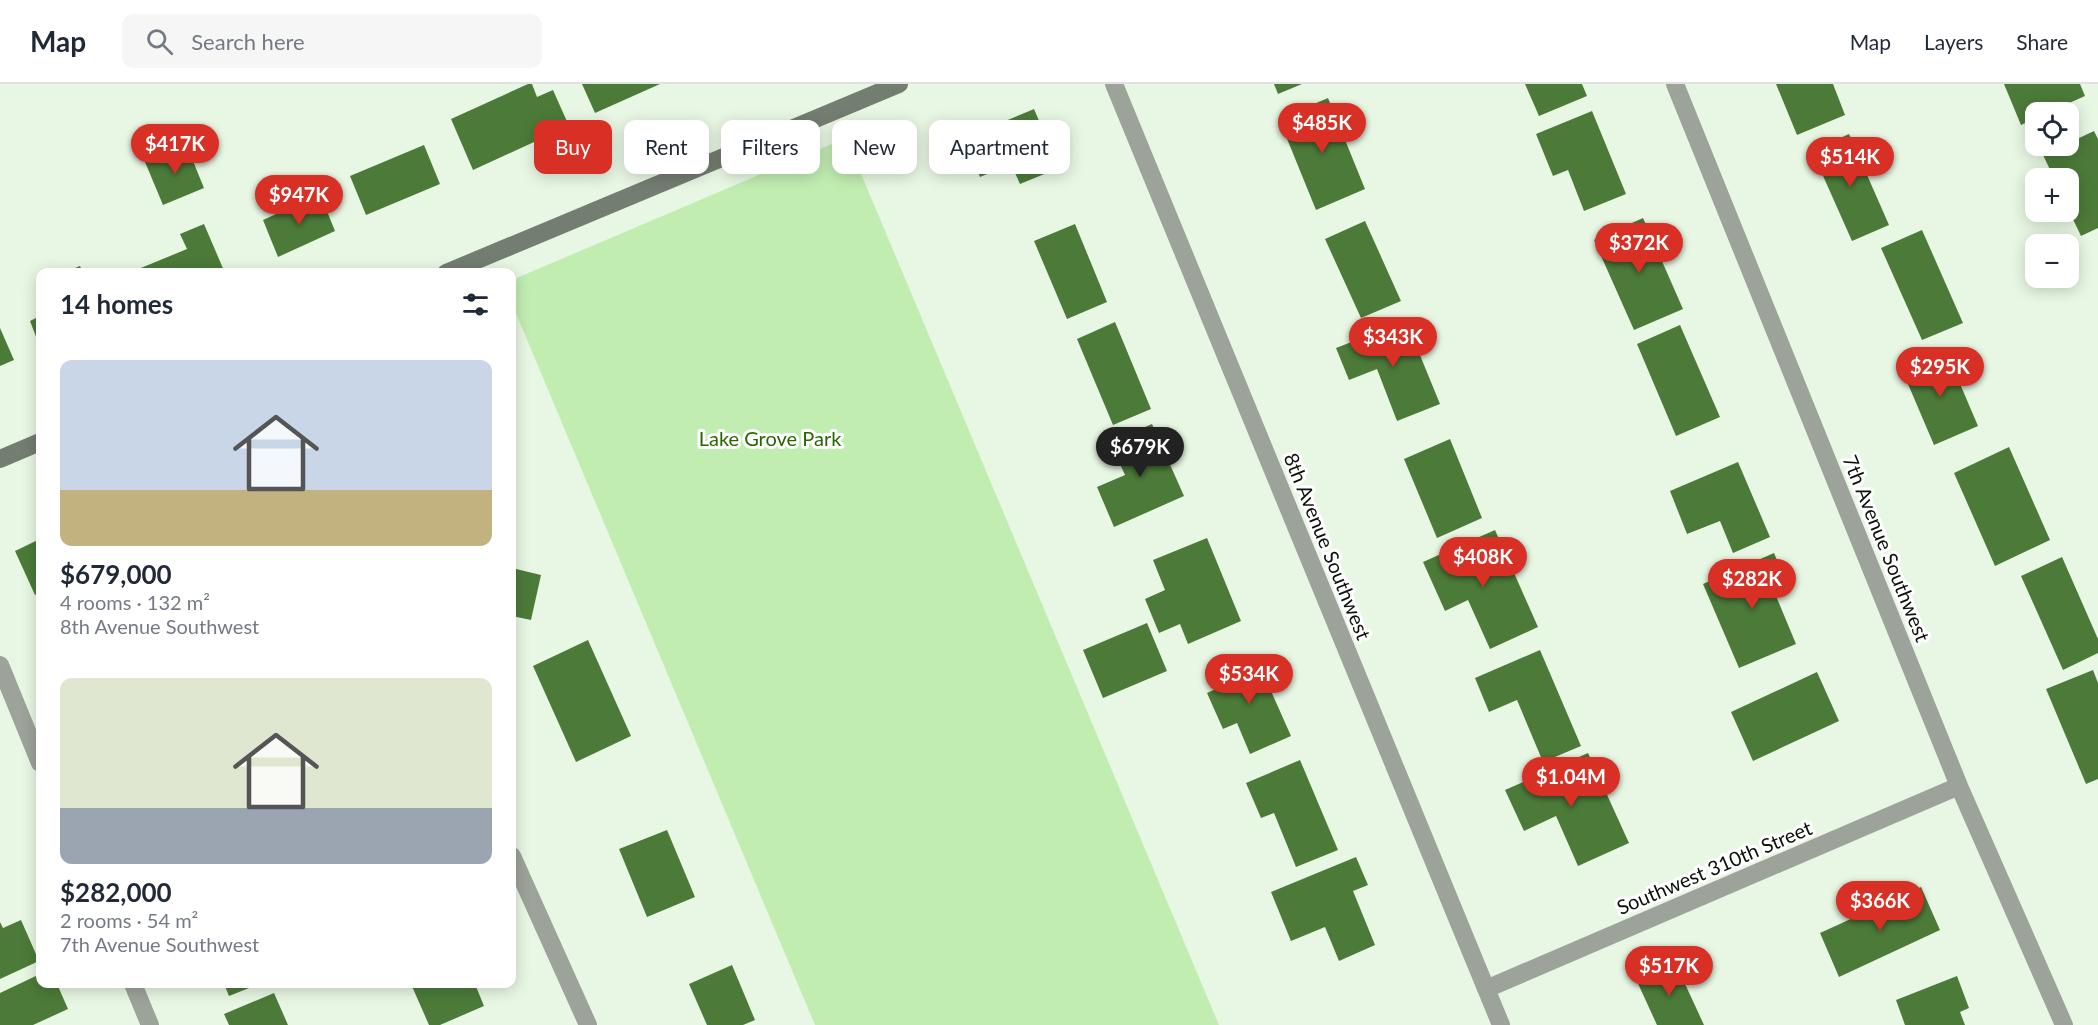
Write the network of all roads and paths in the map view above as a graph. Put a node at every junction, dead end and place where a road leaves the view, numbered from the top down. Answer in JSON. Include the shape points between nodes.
{"nodes":[{"id":1,"x":898,"y":84,"type":"edge"},
{"id":2,"x":1114,"y":84,"type":"edge"},
{"id":3,"x":1675,"y":84,"type":"edge"},
{"id":4,"x":458,"y":268,"type":"edge"},
{"id":5,"x":36,"y":444,"type":"edge"},
{"id":6,"x":0,"y":459,"type":"edge"},
{"id":7,"x":0,"y":665,"type":"edge"},
{"id":8,"x":36,"y":753,"type":"edge"},
{"id":9,"x":1959,"y":786,"type":"junction"},
{"id":10,"x":516,"y":865,"type":"edge"},
{"id":11,"x":135,"y":988,"type":"edge"},
{"id":12,"x":1486,"y":989,"type":"junction"},
{"id":13,"x":150,"y":1025,"type":"edge"},
{"id":14,"x":588,"y":1025,"type":"edge"},
{"id":15,"x":1501,"y":1025,"type":"edge"},
{"id":16,"x":2064,"y":1025,"type":"edge"}],
"edges":[{"from":1,"to":4,"type":"street"},
{"from":2,"to":12,"type":"street","name":"8th Avenue Southwest"},
{"from":3,"to":9,"type":"street","name":"7th Avenue Southwest"},
{"from":5,"to":6,"type":"street"},
{"from":7,"to":8,"type":"street"},
{"from":9,"to":12,"type":"street","name":"Southwest 310th Street"},
{"from":9,"to":16,"type":"street","name":"7th Avenue Southwest"},
{"from":10,"to":14,"type":"street"},
{"from":11,"to":13,"type":"street"},
{"from":12,"to":15,"type":"street","name":"8th Avenue Southwest"}]}
